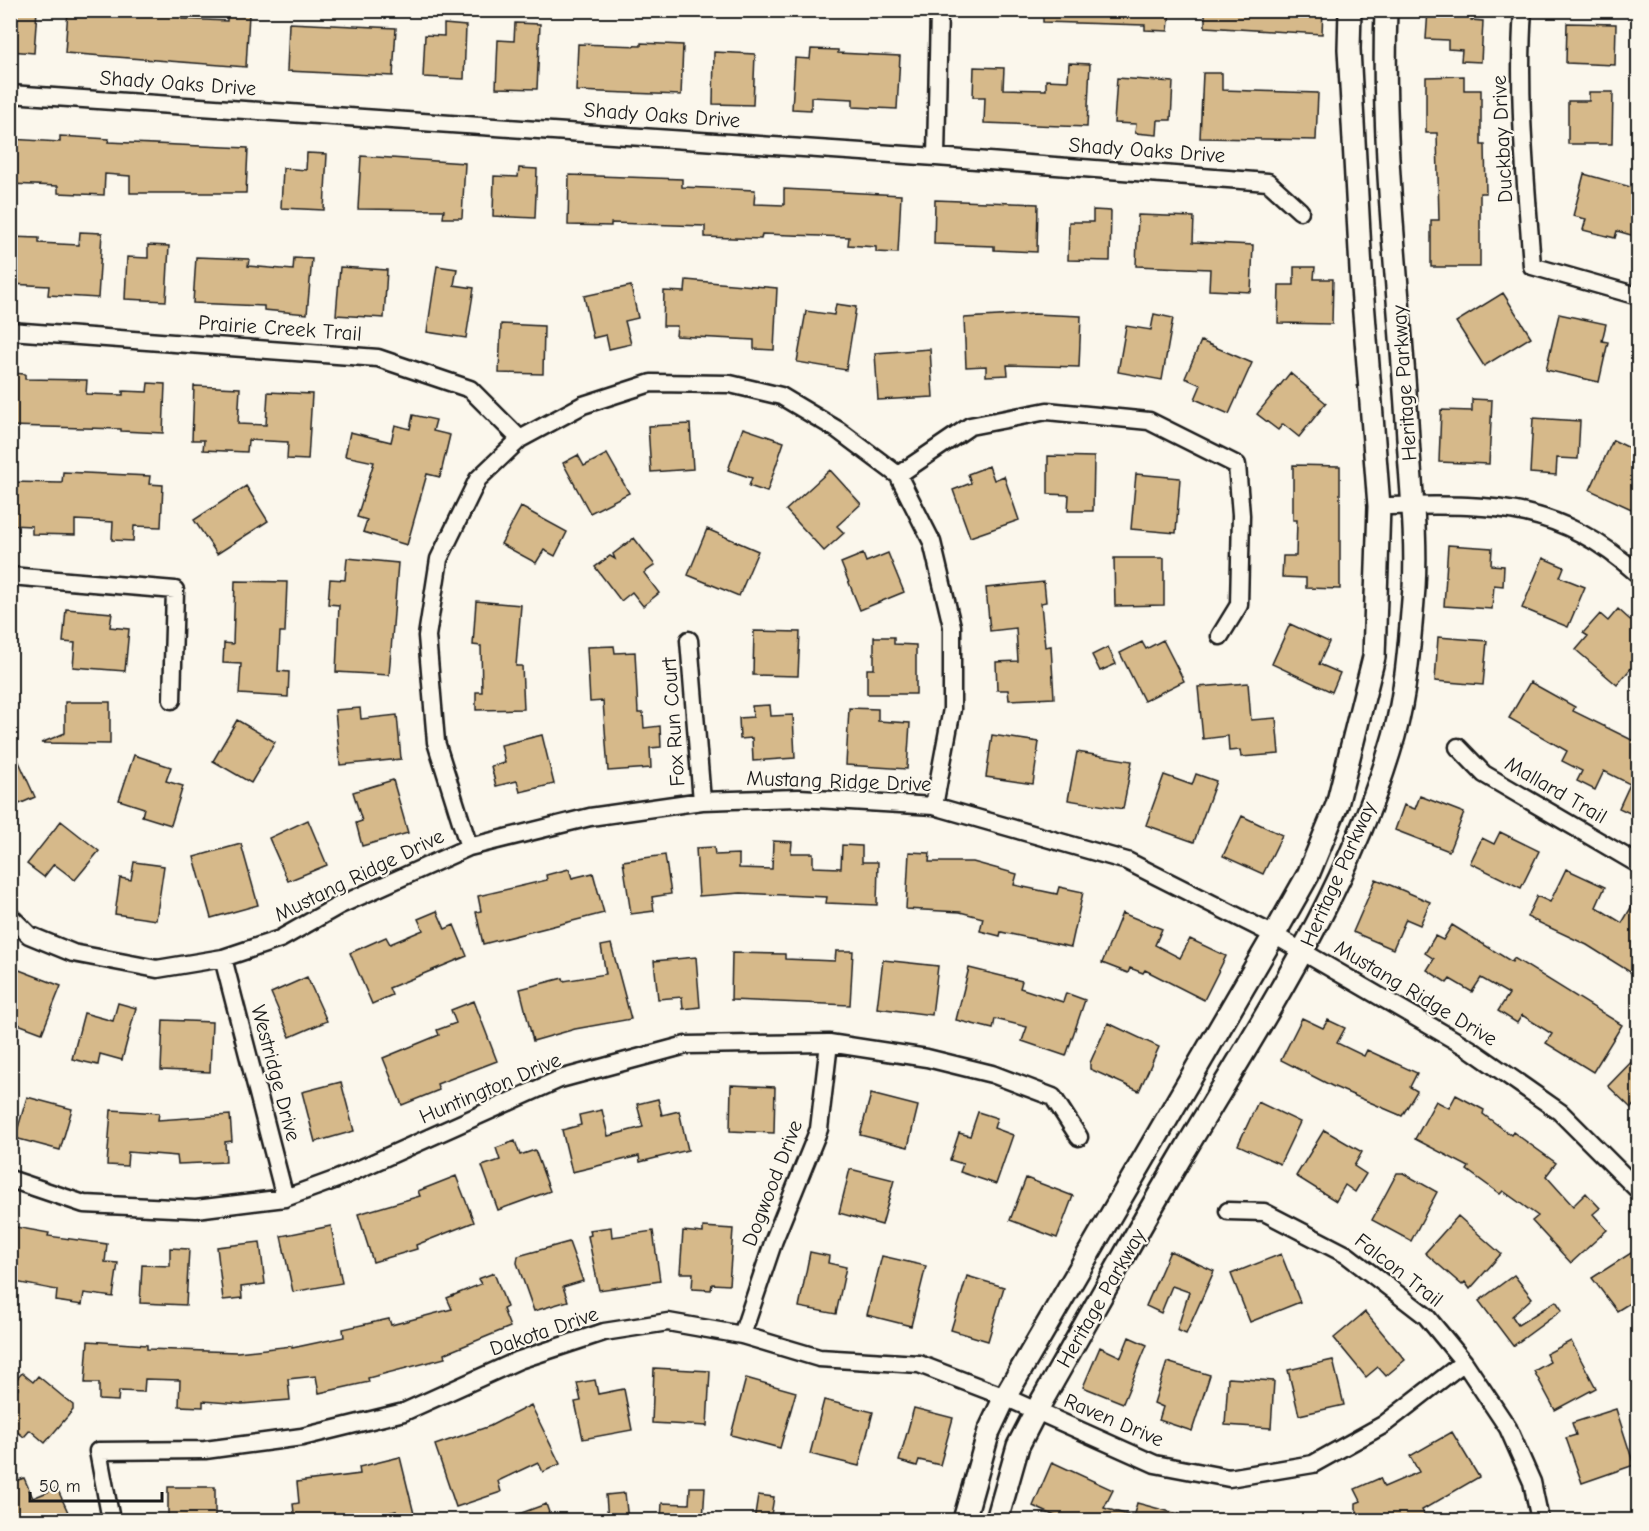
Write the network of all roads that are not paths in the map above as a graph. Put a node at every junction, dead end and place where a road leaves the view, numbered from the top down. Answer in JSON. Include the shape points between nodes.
{"nodes":[{"id":1,"x":939,"y":10,"type":"edge"},
{"id":2,"x":1350,"y":10,"type":"edge"},
{"id":3,"x":1386,"y":10,"type":"edge"},
{"id":4,"x":1523,"y":10,"type":"edge"},
{"id":5,"x":10,"y":94,"type":"edge"},
{"id":6,"x":936,"y":157,"type":"junction"},
{"id":7,"x":1300,"y":211,"type":"dead end"},
{"id":8,"x":1638,"y":296,"type":"edge"},
{"id":9,"x":10,"y":331,"type":"edge"},
{"id":10,"x":520,"y":439,"type":"junction"},
{"id":11,"x":898,"y":476,"type":"junction"},
{"id":12,"x":1379,"y":506,"type":"junction"},
{"id":13,"x":1412,"y":506,"type":"junction"},
{"id":14,"x":1638,"y":574,"type":"edge"},
{"id":15,"x":10,"y":576,"type":"edge"},
{"id":16,"x":1221,"y":636,"type":"dead end"},
{"id":17,"x":689,"y":640,"type":"dead end"},
{"id":18,"x":172,"y":700,"type":"dead end"},
{"id":19,"x":1458,"y":747,"type":"dead end"},
{"id":20,"x":702,"y":801,"type":"junction"},
{"id":21,"x":934,"y":806,"type":"junction"},
{"id":22,"x":469,"y":848,"type":"junction"},
{"id":23,"x":1638,"y":864,"type":"edge"},
{"id":24,"x":10,"y":916,"type":"edge"},
{"id":25,"x":1274,"y":935,"type":"junction"},
{"id":26,"x":1304,"y":952,"type":"junction"},
{"id":27,"x":223,"y":958,"type":"junction"},
{"id":28,"x":830,"y":1043,"type":"junction"},
{"id":29,"x":1079,"y":1137,"type":"dead end"},
{"id":30,"x":10,"y":1179,"type":"edge"},
{"id":31,"x":1638,"y":1190,"type":"edge"},
{"id":32,"x":285,"y":1198,"type":"junction"},
{"id":33,"x":1228,"y":1211,"type":"dead end"},
{"id":34,"x":742,"y":1335,"type":"junction"},
{"id":35,"x":1464,"y":1362,"type":"junction"},
{"id":36,"x":1005,"y":1397,"type":"junction"},
{"id":37,"x":1036,"y":1411,"type":"junction"},
{"id":38,"x":111,"y":1521,"type":"edge"},
{"id":39,"x":964,"y":1521,"type":"edge"},
{"id":40,"x":997,"y":1521,"type":"edge"},
{"id":41,"x":1540,"y":1521,"type":"edge"}],
"edges":[{"from":1,"to":6,"type":"street"},
{"from":2,"to":12,"type":"main road","name":"Heritage Parkway","via":[[1361,276]]},
{"from":3,"to":13,"type":"main road","name":"Heritage Parkway","via":[[1388,170]]},
{"from":4,"to":8,"type":"street","name":"Duckbay Drive","via":[[1522,120],[1532,266]]},
{"from":5,"to":6,"type":"street","name":"Shady Oaks Drive"},
{"from":6,"to":7,"type":"street","name":"Shady Oaks Drive","via":[[1268,182]]},
{"from":9,"to":10,"type":"street","name":"Prairie Creek Trail","via":[[378,358],[470,389]]},
{"from":10,"to":11,"type":"street","via":[[584,405],[651,383],[730,384],[781,396],[838,430]]},
{"from":10,"to":22,"type":"street","via":[[478,478],[439,559],[426,636],[436,742]]},
{"from":11,"to":16,"type":"street","via":[[970,426],[1047,411],[1149,421],[1237,465],[1241,515],[1239,605]]},
{"from":11,"to":21,"type":"street","via":[[932,542],[952,626],[952,709]]},
{"from":12,"to":13,"type":"street"},
{"from":12,"to":25,"type":"main road","name":"Heritage Parkway","via":[[1374,657],[1337,805],[1308,875]]},
{"from":13,"to":14,"type":"street","via":[[1492,506],[1534,513],[1578,530]]},
{"from":13,"to":26,"type":"main road","name":"Heritage Parkway","via":[[1414,583],[1395,733],[1365,823]]},
{"from":15,"to":18,"type":"street","via":[[175,590]]},
{"from":17,"to":20,"type":"street","name":"Fox Run Court"},
{"from":19,"to":23,"type":"street","name":"Mallard Trail","via":[[1484,774]]},
{"from":20,"to":21,"type":"street","name":"Mustang Ridge Drive","via":[[799,798]]},
{"from":20,"to":22,"type":"street","name":"Mustang Ridge Drive","via":[[590,817]]},
{"from":21,"to":25,"type":"street","name":"Mustang Ridge Drive","via":[[1127,861]]},
{"from":22,"to":27,"type":"street","name":"Mustang Ridge Drive","via":[[338,906],[280,939]]},
{"from":24,"to":27,"type":"street","name":"Mustang Ridge Drive","via":[[29,935],[73,954],[157,969]]},
{"from":25,"to":26,"type":"street","name":"Mustang Ridge Drive"},
{"from":25,"to":36,"type":"main road","name":"Heritage Parkway"},
{"from":26,"to":31,"type":"street","name":"Mustang Ridge Drive","via":[[1470,1049],[1560,1112]]},
{"from":26,"to":37,"type":"main road","name":"Heritage Parkway","via":[[1183,1153]]},
{"from":27,"to":32,"type":"street","name":"Westridge Drive"},
{"from":28,"to":29,"type":"street","name":"Huntington Drive","via":[[927,1058],[992,1074],[1032,1089],[1053,1097]]},
{"from":28,"to":32,"type":"street","name":"Huntington Drive","via":[[686,1046],[560,1079],[337,1179]]},
{"from":28,"to":34,"type":"street","name":"Dogwood Drive","via":[[819,1129],[774,1240]]},
{"from":30,"to":32,"type":"street","name":"Huntington Drive","via":[[84,1203],[115,1206],[196,1209]]},
{"from":33,"to":35,"type":"street","name":"Falcon Trail","via":[[1264,1212],[1347,1256],[1426,1316]]},
{"from":34,"to":36,"type":"street","name":"Dakota Drive","via":[[819,1358],[919,1364]]},
{"from":34,"to":38,"type":"street","name":"Dakota Drive","via":[[668,1323],[604,1332],[519,1360],[404,1412],[302,1437],[205,1450],[98,1451]]},
{"from":35,"to":37,"type":"street","name":"Raven Drive","via":[[1383,1425],[1313,1464],[1229,1478],[1155,1464]]},
{"from":35,"to":41,"type":"street","name":"Falcon Trail","via":[[1508,1428],[1532,1482]]},
{"from":36,"to":37,"type":"street","name":"Raven Drive"},
{"from":36,"to":39,"type":"main road","name":"Heritage Parkway","via":[[989,1431]]},
{"from":37,"to":40,"type":"main road","name":"Heritage Parkway","via":[[1018,1446]]}]}
